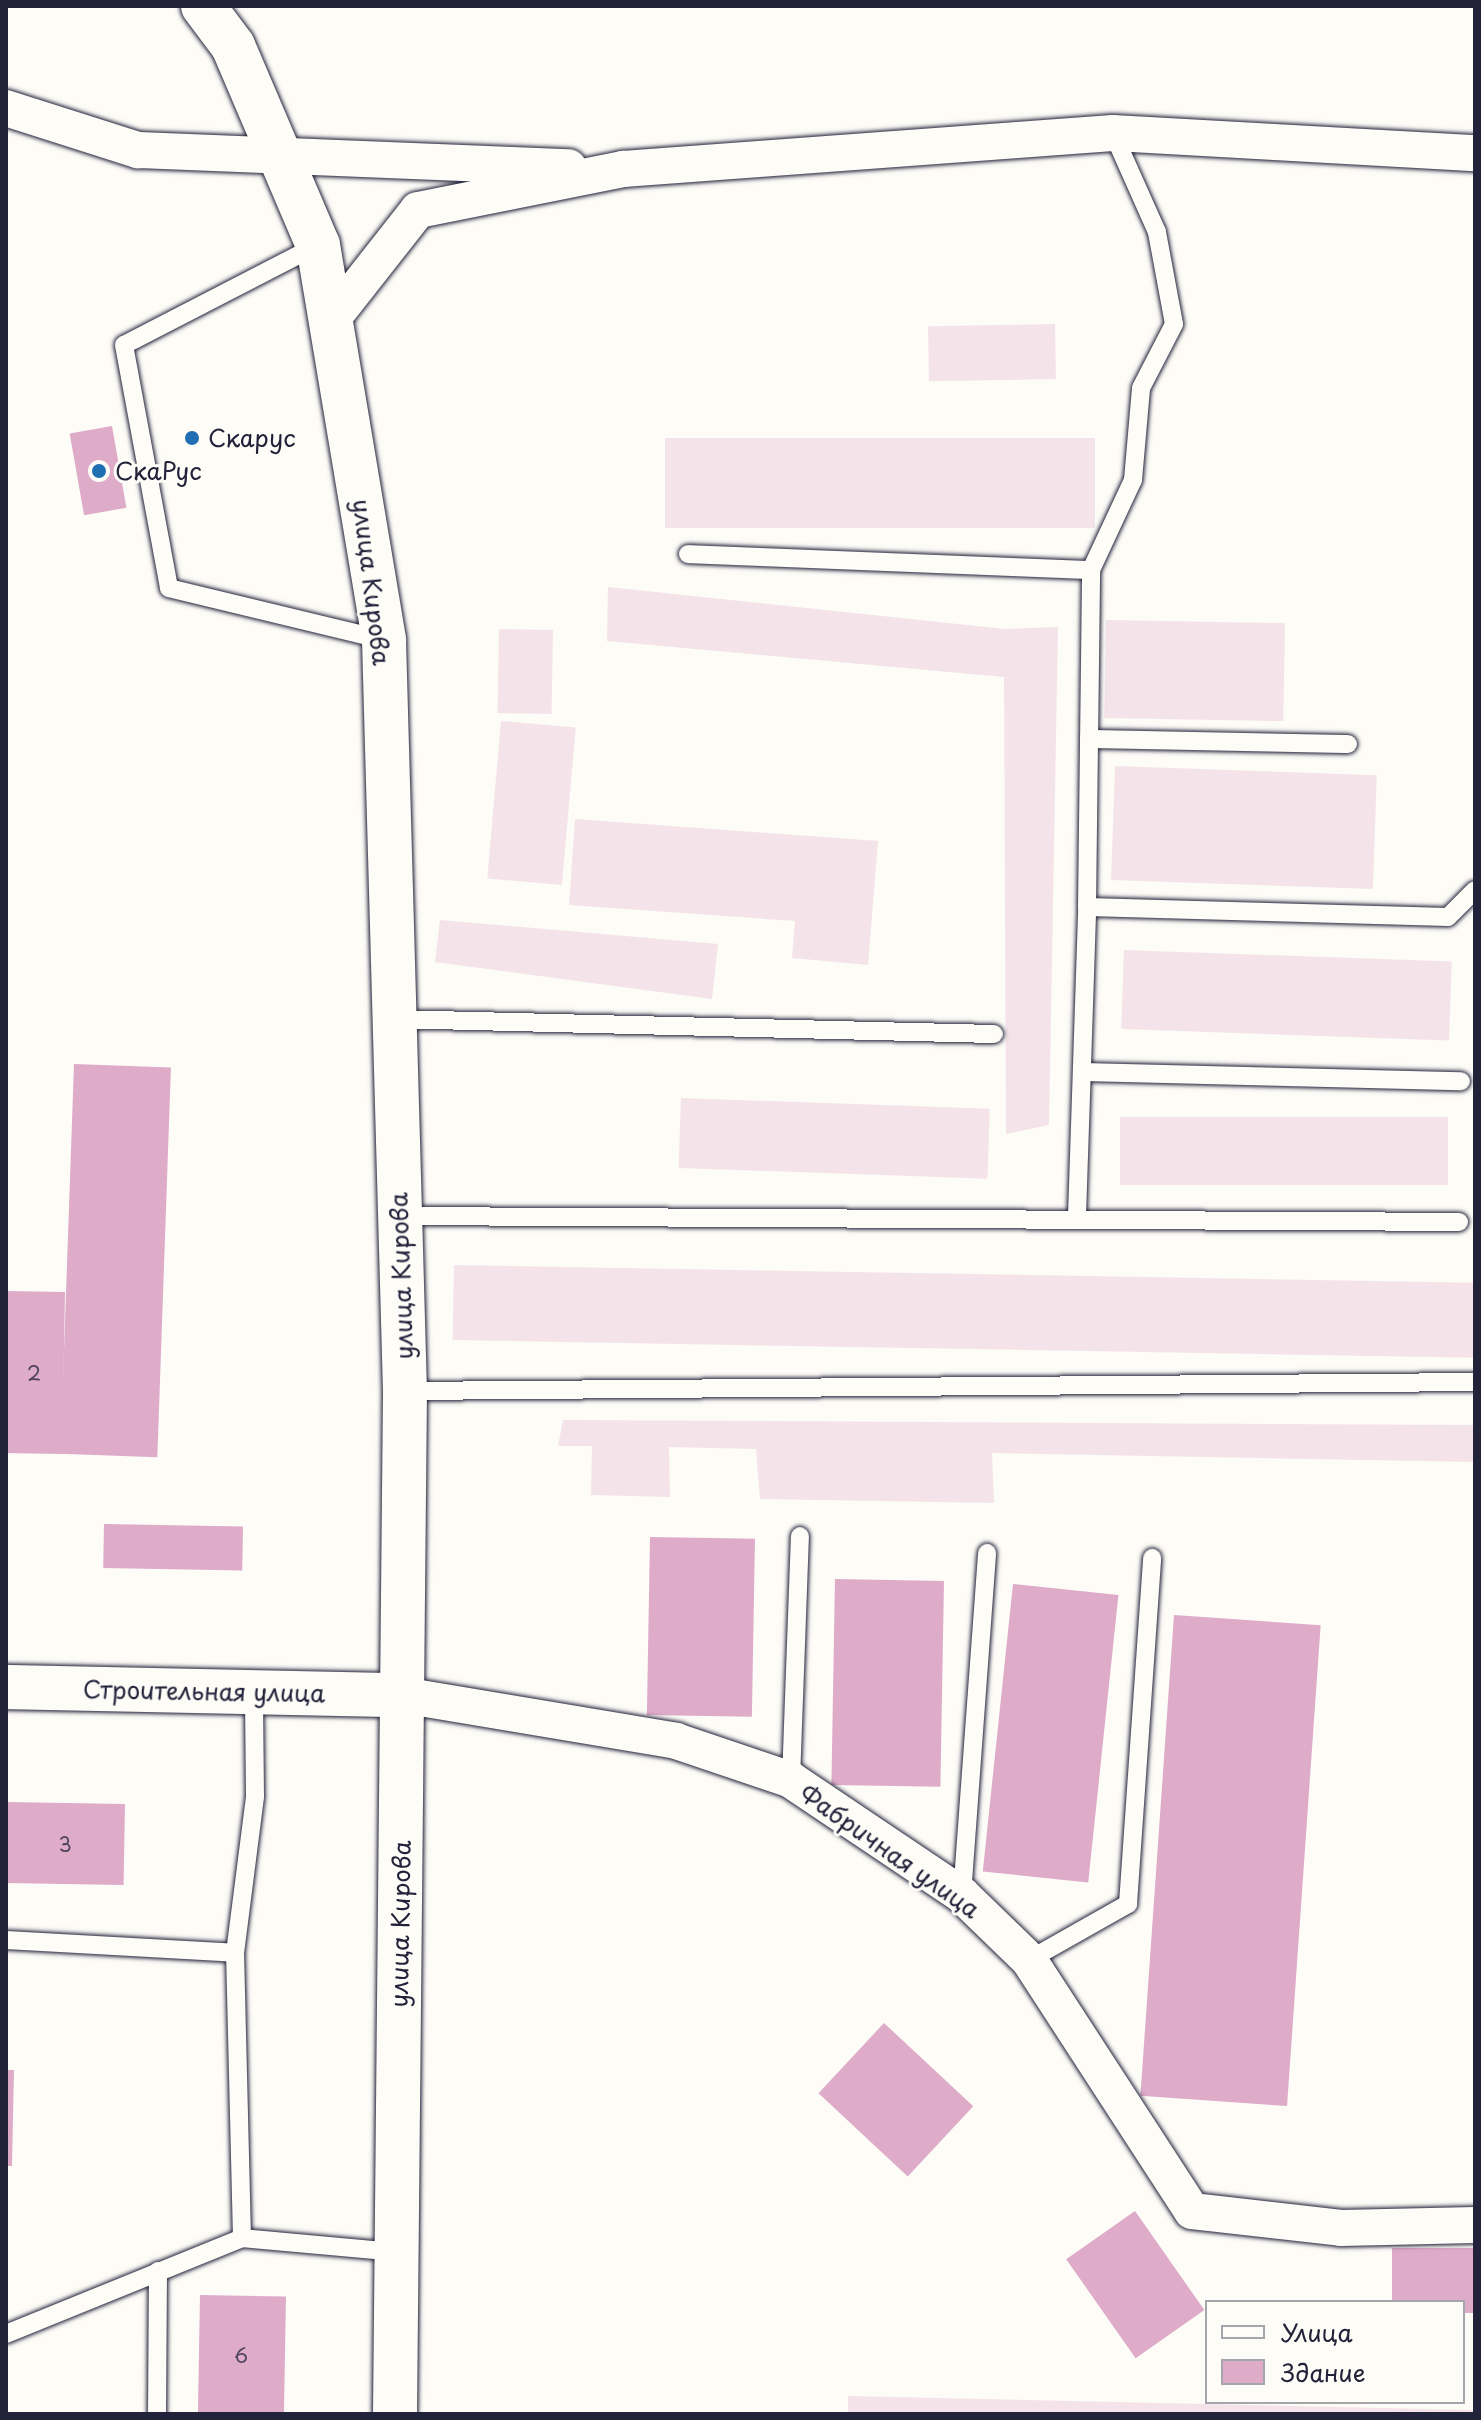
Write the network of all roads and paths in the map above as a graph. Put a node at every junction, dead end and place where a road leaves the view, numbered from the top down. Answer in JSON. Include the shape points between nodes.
{"nodes":[{"id":1,"x":203,"y":6,"type":"edge"},
{"id":2,"x":6,"y":108,"type":"edge"},
{"id":3,"x":1113,"y":133,"type":"junction"},
{"id":4,"x":277,"y":153,"type":"junction"},
{"id":5,"x":1475,"y":153,"type":"edge"},
{"id":6,"x":623,"y":169,"type":"junction"},
{"id":7,"x":318,"y":245,"type":"junction"},
{"id":8,"x":333,"y":318,"type":"junction"},
{"id":9,"x":688,"y":554,"type":"dead end"},
{"id":10,"x":1091,"y":570,"type":"junction"},
{"id":11,"x":384,"y":640,"type":"junction"},
{"id":12,"x":1089,"y":739,"type":"junction"},
{"id":13,"x":1348,"y":744,"type":"dead end"},
{"id":14,"x":1475,"y":890,"type":"edge"},
{"id":15,"x":1087,"y":907,"type":"junction"},
{"id":16,"x":393,"y":1019,"type":"junction"},
{"id":17,"x":994,"y":1034,"type":"dead end"},
{"id":18,"x":1082,"y":1072,"type":"junction"},
{"id":19,"x":1461,"y":1081,"type":"dead end"},
{"id":20,"x":398,"y":1216,"type":"junction"},
{"id":21,"x":1077,"y":1216,"type":"junction"},
{"id":22,"x":1459,"y":1222,"type":"dead end"},
{"id":23,"x":1475,"y":1382,"type":"edge"},
{"id":24,"x":405,"y":1391,"type":"junction"},
{"id":25,"x":800,"y":1536,"type":"dead end"},
{"id":26,"x":987,"y":1553,"type":"dead end"},
{"id":27,"x":1152,"y":1558,"type":"dead end"},
{"id":28,"x":6,"y":1687,"type":"edge"},
{"id":29,"x":254,"y":1692,"type":"junction"},
{"id":30,"x":402,"y":1695,"type":"junction"},
{"id":31,"x":791,"y":1780,"type":"junction"},
{"id":32,"x":962,"y":1895,"type":"junction"},
{"id":33,"x":6,"y":1940,"type":"edge"},
{"id":34,"x":235,"y":1953,"type":"junction"},
{"id":35,"x":1029,"y":1960,"type":"junction"},
{"id":36,"x":1475,"y":2225,"type":"edge"},
{"id":37,"x":242,"y":2238,"type":"junction"},
{"id":38,"x":396,"y":2252,"type":"junction"},
{"id":39,"x":158,"y":2271,"type":"junction"},
{"id":40,"x":6,"y":2334,"type":"edge"},
{"id":41,"x":157,"y":2414,"type":"edge"},
{"id":42,"x":395,"y":2414,"type":"edge"}],
"edges":[{"from":1,"to":4,"type":"street","name":"улица Кирова","via":[[233,46]]},
{"from":2,"to":4,"type":"street","via":[[138,150]]},
{"from":3,"to":5,"type":"street"},
{"from":3,"to":6,"type":"street"},
{"from":3,"to":10,"type":"lane","via":[[1157,232],[1174,324],[1141,388],[1133,480]]},
{"from":4,"to":6,"type":"street"},
{"from":4,"to":7,"type":"street","name":"улица Кирова"},
{"from":6,"to":8,"type":"street","via":[[418,210]]},
{"from":7,"to":8,"type":"street","name":"улица Кирова"},
{"from":7,"to":11,"type":"lane","via":[[124,345],[169,588]]},
{"from":8,"to":11,"type":"street","name":"улица Кирова"},
{"from":9,"to":10,"type":"lane"},
{"from":10,"to":12,"type":"lane"},
{"from":11,"to":16,"type":"street","name":"улица Кирова"},
{"from":12,"to":13,"type":"lane"},
{"from":12,"to":15,"type":"lane"},
{"from":14,"to":15,"type":"lane","via":[[1448,917]]},
{"from":15,"to":18,"type":"lane"},
{"from":16,"to":17,"type":"lane"},
{"from":16,"to":20,"type":"street","name":"улица Кирова"},
{"from":18,"to":19,"type":"lane"},
{"from":18,"to":21,"type":"lane"},
{"from":20,"to":21,"type":"lane"},
{"from":20,"to":24,"type":"street","name":"улица Кирова"},
{"from":21,"to":22,"type":"lane"},
{"from":23,"to":24,"type":"lane"},
{"from":24,"to":30,"type":"street","name":"улица Кирова"},
{"from":25,"to":31,"type":"lane"},
{"from":26,"to":32,"type":"lane"},
{"from":27,"to":35,"type":"lane","via":[[1128,1904]]},
{"from":28,"to":29,"type":"street","name":"Строительная улица"},
{"from":29,"to":30,"type":"street","name":"Строительная улица"},
{"from":29,"to":34,"type":"lane","via":[[255,1796]]},
{"from":30,"to":31,"type":"street","name":"Фабричная улица","via":[[676,1741]]},
{"from":30,"to":38,"type":"street","name":"улица Кирова"},
{"from":31,"to":32,"type":"street","name":"Фабричная улица"},
{"from":32,"to":35,"type":"street","name":"Фабричная улица"},
{"from":33,"to":34,"type":"lane"},
{"from":34,"to":37,"type":"lane"},
{"from":35,"to":36,"type":"street","name":"Фабричная улица","via":[[1192,2211],[1341,2228]]},
{"from":37,"to":38,"type":"lane"},
{"from":37,"to":39,"type":"lane"},
{"from":38,"to":42,"type":"street","name":"улица Кирова"},
{"from":39,"to":40,"type":"lane"},
{"from":39,"to":41,"type":"lane"}]}
